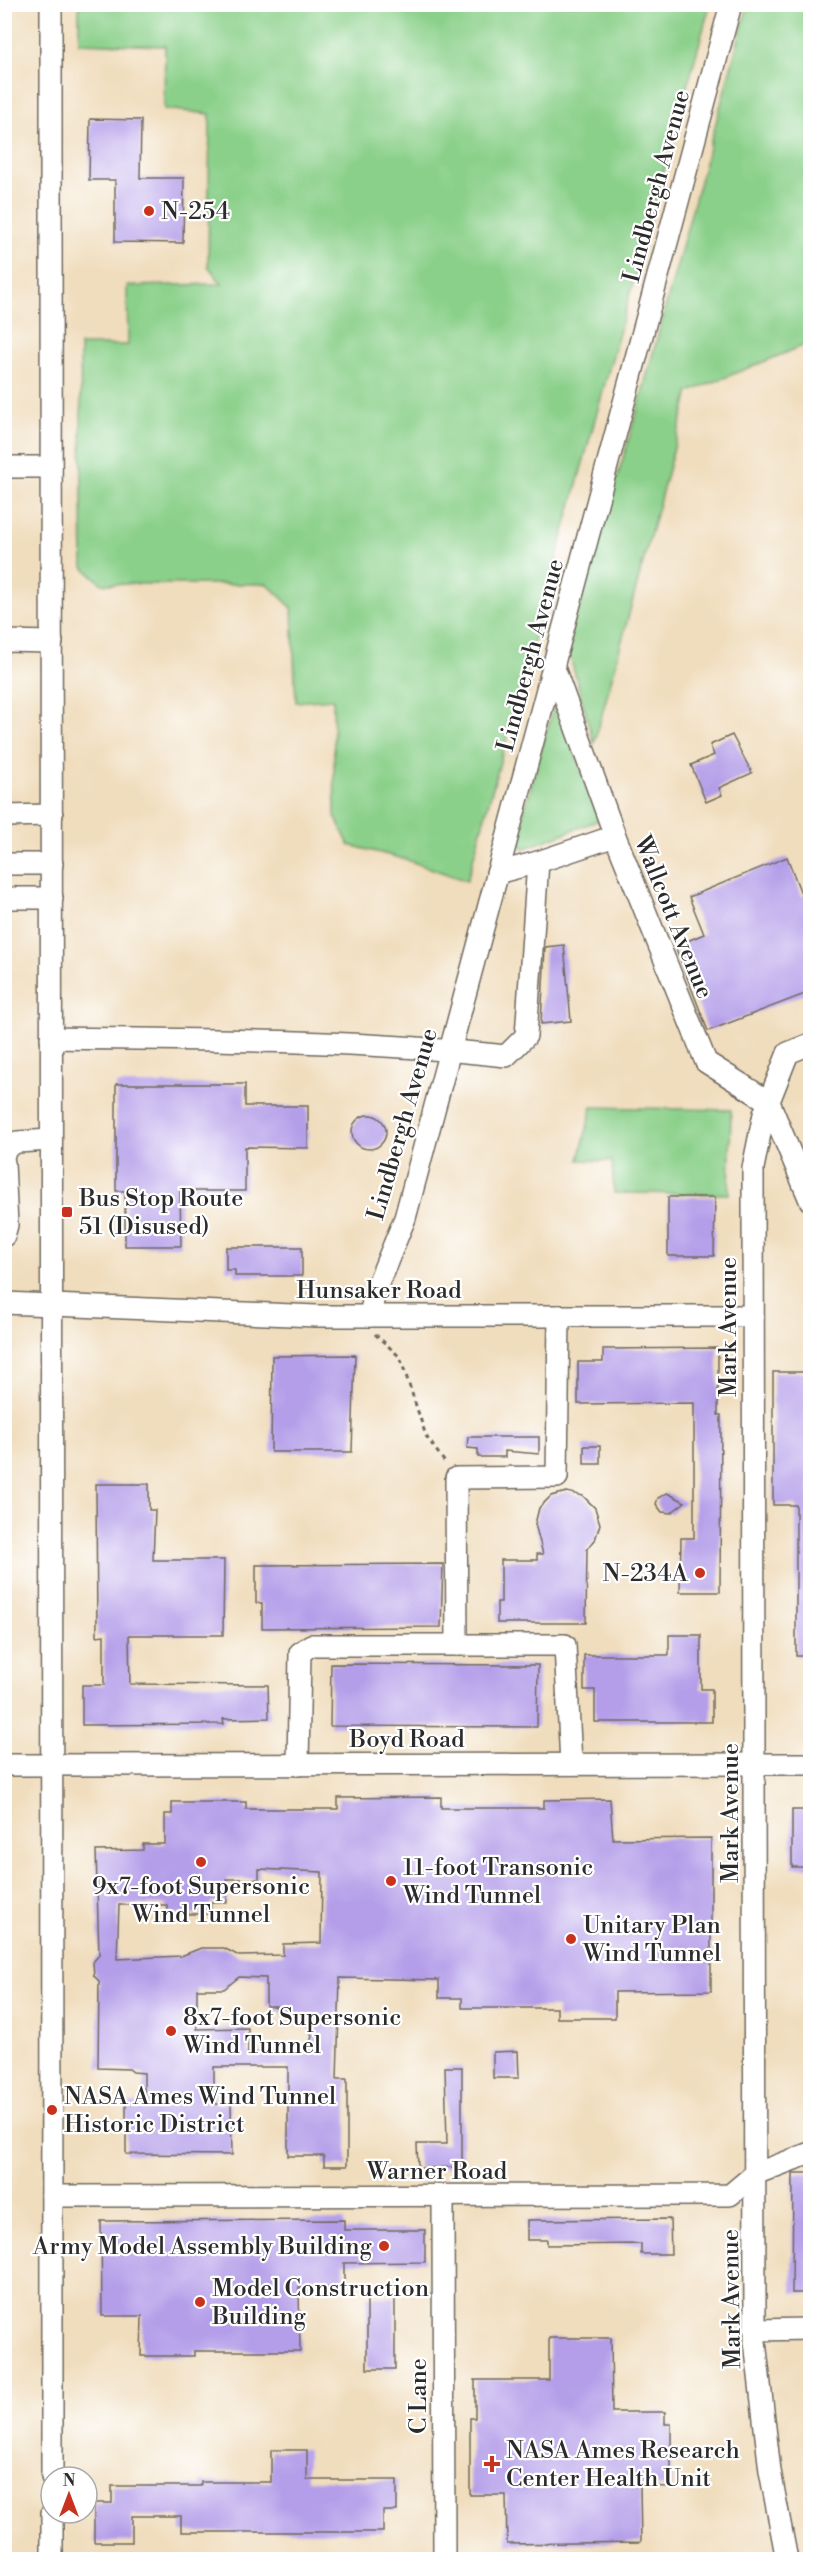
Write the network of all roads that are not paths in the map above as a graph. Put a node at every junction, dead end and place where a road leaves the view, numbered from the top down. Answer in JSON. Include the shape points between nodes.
{"nodes":[{"id":1,"x":51,"y":4,"type":"edge"},
{"id":2,"x":731,"y":4,"type":"edge"},
{"id":3,"x":4,"y":467,"type":"edge"},
{"id":4,"x":51,"y":467,"type":"junction"},
{"id":5,"x":4,"y":641,"type":"edge"},
{"id":6,"x":52,"y":642,"type":"junction"},
{"id":7,"x":553,"y":665,"type":"junction"},
{"id":8,"x":52,"y":815,"type":"junction"},
{"id":9,"x":4,"y":816,"type":"edge"},
{"id":10,"x":615,"y":836,"type":"junction"},
{"id":11,"x":538,"y":862,"type":"junction"},
{"id":12,"x":4,"y":864,"type":"edge"},
{"id":13,"x":52,"y":864,"type":"junction"},
{"id":14,"x":497,"y":873,"type":"junction"},
{"id":15,"x":4,"y":898,"type":"edge"},
{"id":16,"x":52,"y":898,"type":"junction"},
{"id":17,"x":51,"y":1038,"type":"junction"},
{"id":18,"x":810,"y":1044,"type":"edge"},
{"id":19,"x":450,"y":1050,"type":"junction"},
{"id":20,"x":769,"y":1102,"type":"junction"},
{"id":21,"x":51,"y":1140,"type":"junction"},
{"id":22,"x":4,"y":1154,"type":"edge"},
{"id":23,"x":4,"y":1163,"type":"edge"},
{"id":24,"x":810,"y":1200,"type":"edge"},
{"id":25,"x":4,"y":1236,"type":"edge"},
{"id":26,"x":4,"y":1303,"type":"edge"},
{"id":27,"x":51,"y":1303,"type":"junction"},
{"id":28,"x":370,"y":1316,"type":"junction"},
{"id":29,"x":559,"y":1316,"type":"junction"},
{"id":30,"x":753,"y":1316,"type":"junction"},
{"id":31,"x":457,"y":1646,"type":"junction"},
{"id":32,"x":571,"y":1764,"type":"junction"},
{"id":33,"x":755,"y":1764,"type":"junction"},
{"id":34,"x":810,"y":1764,"type":"edge"},
{"id":35,"x":4,"y":1765,"type":"edge"},
{"id":36,"x":50,"y":1765,"type":"junction"},
{"id":37,"x":298,"y":1765,"type":"junction"},
{"id":38,"x":810,"y":2154,"type":"edge"},
{"id":39,"x":755,"y":2174,"type":"junction"},
{"id":40,"x":52,"y":2196,"type":"junction"},
{"id":41,"x":443,"y":2196,"type":"junction"},
{"id":42,"x":810,"y":2329,"type":"edge"},
{"id":43,"x":755,"y":2330,"type":"junction"},
{"id":44,"x":52,"y":2465,"type":"edge"},
{"id":45,"x":52,"y":2525,"type":"edge"},
{"id":46,"x":52,"y":2559,"type":"edge"},
{"id":47,"x":444,"y":2559,"type":"edge"},
{"id":48,"x":788,"y":2559,"type":"edge"}],
"edges":[{"from":1,"to":4,"type":"street"},
{"from":2,"to":7,"type":"street","name":"Lindbergh Avenue"},
{"from":3,"to":4,"type":"street"},
{"from":4,"to":6,"type":"street"},
{"from":5,"to":6,"type":"street"},
{"from":6,"to":8,"type":"street"},
{"from":7,"to":10,"type":"street"},
{"from":7,"to":14,"type":"street","name":"Lindbergh Avenue"},
{"from":8,"to":9,"type":"street"},
{"from":8,"to":13,"type":"street"},
{"from":10,"to":11,"type":"street","name":"Wallcott Avenue"},
{"from":10,"to":20,"type":"street","name":"Wallcott Avenue","via":[[706,1062]]},
{"from":11,"to":14,"type":"street","name":"Wallcott Avenue"},
{"from":11,"to":19,"type":"street","via":[[526,1036],[506,1056]]},
{"from":12,"to":13,"type":"street"},
{"from":13,"to":16,"type":"street"},
{"from":14,"to":19,"type":"street","name":"Lindbergh Avenue"},
{"from":15,"to":16,"type":"street"},
{"from":16,"to":17,"type":"street"},
{"from":17,"to":19,"type":"street","via":[[312,1042]]},
{"from":17,"to":21,"type":"street"},
{"from":18,"to":20,"type":"street","name":"Mark Avenue","via":[[788,1053]]},
{"from":19,"to":28,"type":"street","name":"Lindbergh Avenue","via":[[405,1218],[375,1291]]},
{"from":20,"to":24,"type":"street"},
{"from":20,"to":30,"type":"street","name":"Mark Avenue","via":[[753,1168]]},
{"from":21,"to":22,"type":"street","via":[[17,1142],[7,1147]]},
{"from":21,"to":27,"type":"street"},
{"from":23,"to":25,"type":"street","via":[[8,1225]]},
{"from":26,"to":27,"type":"street","name":"Hunsaker Road"},
{"from":27,"to":28,"type":"street","name":"Hunsaker Road"},
{"from":27,"to":36,"type":"street"},
{"from":28,"to":29,"type":"street","name":"Hunsaker Road"},
{"from":29,"to":30,"type":"street","name":"Hunsaker Road"},
{"from":29,"to":31,"type":"street","via":[[557,1477],[456,1478]]},
{"from":30,"to":33,"type":"street","name":"Mark Avenue"},
{"from":31,"to":32,"type":"street","via":[[565,1646]]},
{"from":31,"to":37,"type":"street","via":[[310,1646],[300,1653]]},
{"from":32,"to":33,"type":"street","name":"Boyd Road"},
{"from":32,"to":37,"type":"street","name":"Boyd Road"},
{"from":33,"to":34,"type":"street","name":"Boyd Road"},
{"from":33,"to":39,"type":"street","name":"Mark Avenue"},
{"from":35,"to":36,"type":"street","name":"Boyd Road"},
{"from":36,"to":37,"type":"street","name":"Boyd Road"},
{"from":36,"to":40,"type":"street"},
{"from":38,"to":39,"type":"street","name":"Warner Road"},
{"from":39,"to":41,"type":"street","name":"Warner Road","via":[[730,2195]]},
{"from":39,"to":43,"type":"street","name":"Mark Avenue"},
{"from":40,"to":41,"type":"street","name":"Warner Road"},
{"from":40,"to":44,"type":"street"},
{"from":41,"to":47,"type":"street","name":"C Lane"},
{"from":42,"to":43,"type":"street"},
{"from":43,"to":48,"type":"street","name":"Mark Avenue","via":[[770,2471]]},
{"from":45,"to":46,"type":"street"}]}
